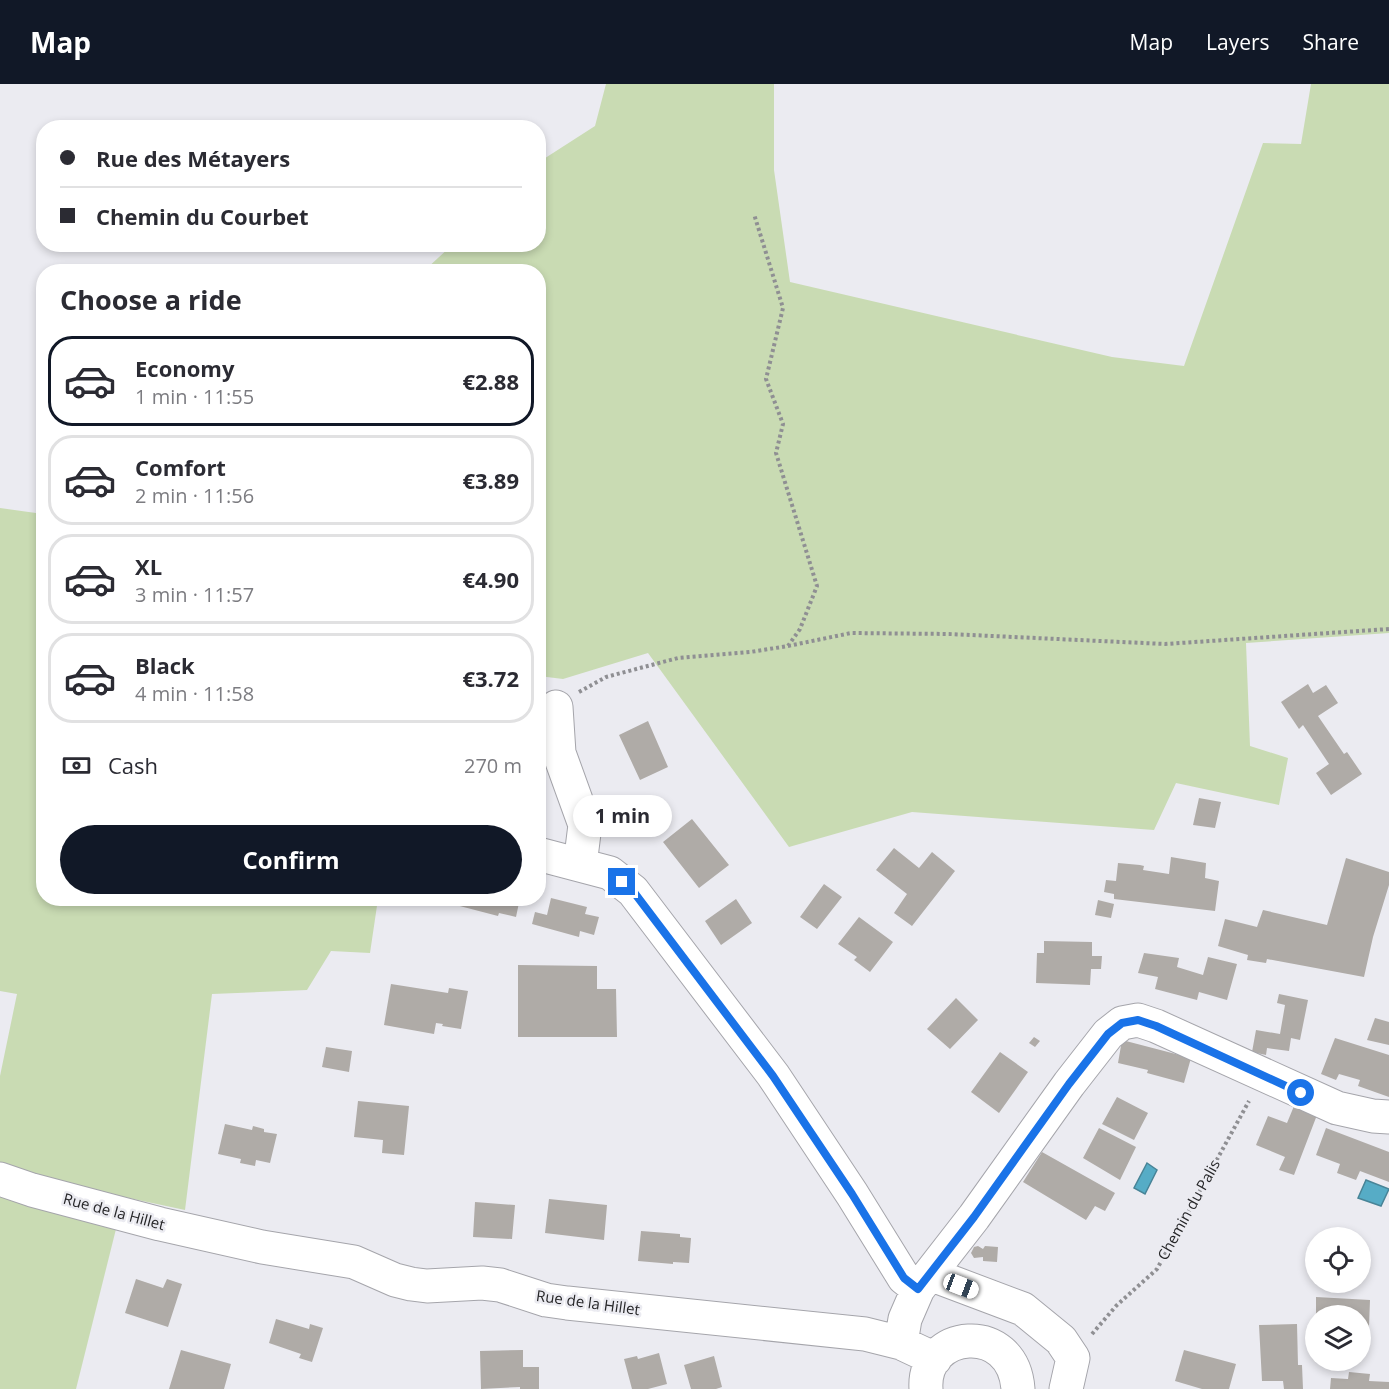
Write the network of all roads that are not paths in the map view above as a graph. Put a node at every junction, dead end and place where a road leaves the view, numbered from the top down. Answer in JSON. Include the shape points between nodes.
{"nodes":[{"id":1,"x":556,"y":707,"type":"road end"},
{"id":2,"x":546,"y":856,"type":"edge"},
{"id":3,"x":580,"y":865,"type":"junction"},
{"id":4,"x":1389,"y":1117,"type":"edge"},
{"id":5,"x":0,"y":1179,"type":"edge"},
{"id":6,"x":924,"y":1282,"type":"junction"},
{"id":7,"x":901,"y":1343,"type":"junction"},
{"id":8,"x":930,"y":1374,"type":"edge"},
{"id":9,"x":1018,"y":1389,"type":"edge"},
{"id":10,"x":1043,"y":1389,"type":"edge"},
{"id":11,"x":1066,"y":1389,"type":"edge"}],
"edges":[{"from":1,"to":3,"type":"street","via":[[559,753],[585,825]]},
{"from":2,"to":3,"type":"street"},
{"from":3,"to":6,"type":"street","via":[[610,873],[633,891],[773,1076],[904,1278]]},
{"from":4,"to":6,"type":"street","via":[[1337,1108],[1156,1026],[1138,1020],[1122,1023],[1108,1034],[1069,1084]]},
{"from":5,"to":7,"type":"street","name":"Rue de la Hillet","via":[[160,1224],[354,1262],[411,1284],[482,1283],[546,1300],[865,1334]]},
{"from":6,"to":7,"type":"street","via":[[905,1319]]},
{"from":6,"to":11,"type":"street","via":[[1023,1309],[1061,1340],[1072,1358]]},
{"from":7,"to":8,"type":"street","name":"Rue de la Hillet"},
{"from":8,"to":9,"type":"street","via":[[945,1349],[973,1340],[1000,1350],[1016,1374]]},
{"from":9,"to":10,"type":"street"}]}
